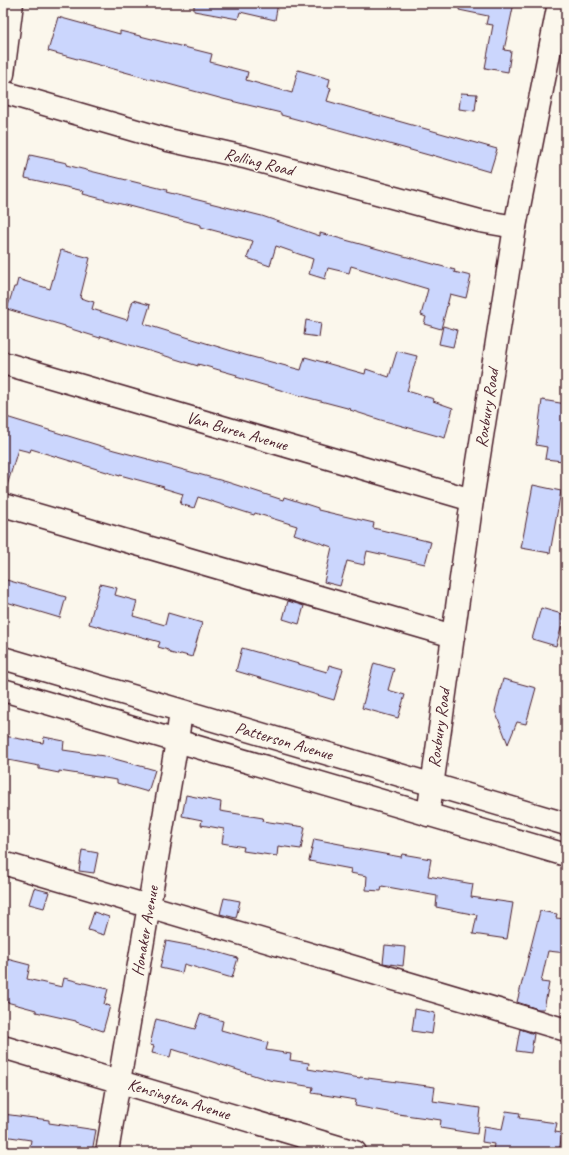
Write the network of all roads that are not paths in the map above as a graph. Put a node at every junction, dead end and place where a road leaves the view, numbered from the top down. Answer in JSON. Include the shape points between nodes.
{"nodes":[{"id":1,"x":12,"y":3,"type":"edge"},
{"id":2,"x":559,"y":3,"type":"edge"},
{"id":3,"x":3,"y":74,"type":"edge"},
{"id":4,"x":3,"y":92,"type":"edge"},
{"id":5,"x":515,"y":227,"type":"junction"},
{"id":6,"x":3,"y":362,"type":"edge"},
{"id":7,"x":472,"y":500,"type":"junction"},
{"id":8,"x":3,"y":505,"type":"edge"},
{"id":9,"x":453,"y":636,"type":"junction"},
{"id":10,"x":3,"y":658,"type":"edge"},
{"id":11,"x":3,"y":690,"type":"edge"},
{"id":12,"x":181,"y":711,"type":"junction"},
{"id":13,"x":177,"y":741,"type":"junction"},
{"id":14,"x":431,"y":784,"type":"junction"},
{"id":15,"x":428,"y":815,"type":"junction"},
{"id":16,"x":566,"y":824,"type":"edge"},
{"id":17,"x":566,"y":856,"type":"edge"},
{"id":18,"x":3,"y":863,"type":"edge"},
{"id":19,"x":149,"y":906,"type":"junction"},
{"id":20,"x":566,"y":1030,"type":"edge"},
{"id":21,"x":3,"y":1047,"type":"edge"},
{"id":22,"x":120,"y":1081,"type":"junction"},
{"id":23,"x":107,"y":1152,"type":"edge"},
{"id":24,"x":355,"y":1152,"type":"edge"}],
"edges":[{"from":1,"to":3,"type":"street"},
{"from":2,"to":5,"type":"street","name":"Roxbury Road"},
{"from":4,"to":5,"type":"street","name":"Rolling Road","via":[[168,140],[244,157],[480,221]]},
{"from":5,"to":7,"type":"street","name":"Roxbury Road"},
{"from":6,"to":7,"type":"street","name":"Van Buren Avenue"},
{"from":7,"to":9,"type":"street","name":"Roxbury Road"},
{"from":8,"to":9,"type":"street"},
{"from":9,"to":14,"type":"street","name":"Roxbury Road"},
{"from":10,"to":12,"type":"street","name":"Patterson Avenue"},
{"from":11,"to":13,"type":"street","name":"Patterson Avenue"},
{"from":12,"to":13,"type":"street","name":"Honaker Avenue"},
{"from":12,"to":14,"type":"street","name":"Patterson Avenue"},
{"from":13,"to":15,"type":"street","name":"Patterson Avenue"},
{"from":13,"to":19,"type":"street","name":"Honaker Avenue"},
{"from":14,"to":15,"type":"street","name":"Roxbury Road"},
{"from":14,"to":16,"type":"street","name":"Patterson Avenue"},
{"from":15,"to":17,"type":"street","name":"Patterson Avenue"},
{"from":18,"to":19,"type":"street"},
{"from":19,"to":20,"type":"street"},
{"from":19,"to":22,"type":"street","name":"Honaker Avenue"},
{"from":21,"to":22,"type":"street","name":"Kensington Avenue"},
{"from":22,"to":23,"type":"street","name":"Honaker Avenue"},
{"from":22,"to":24,"type":"street","name":"Kensington Avenue"}]}
